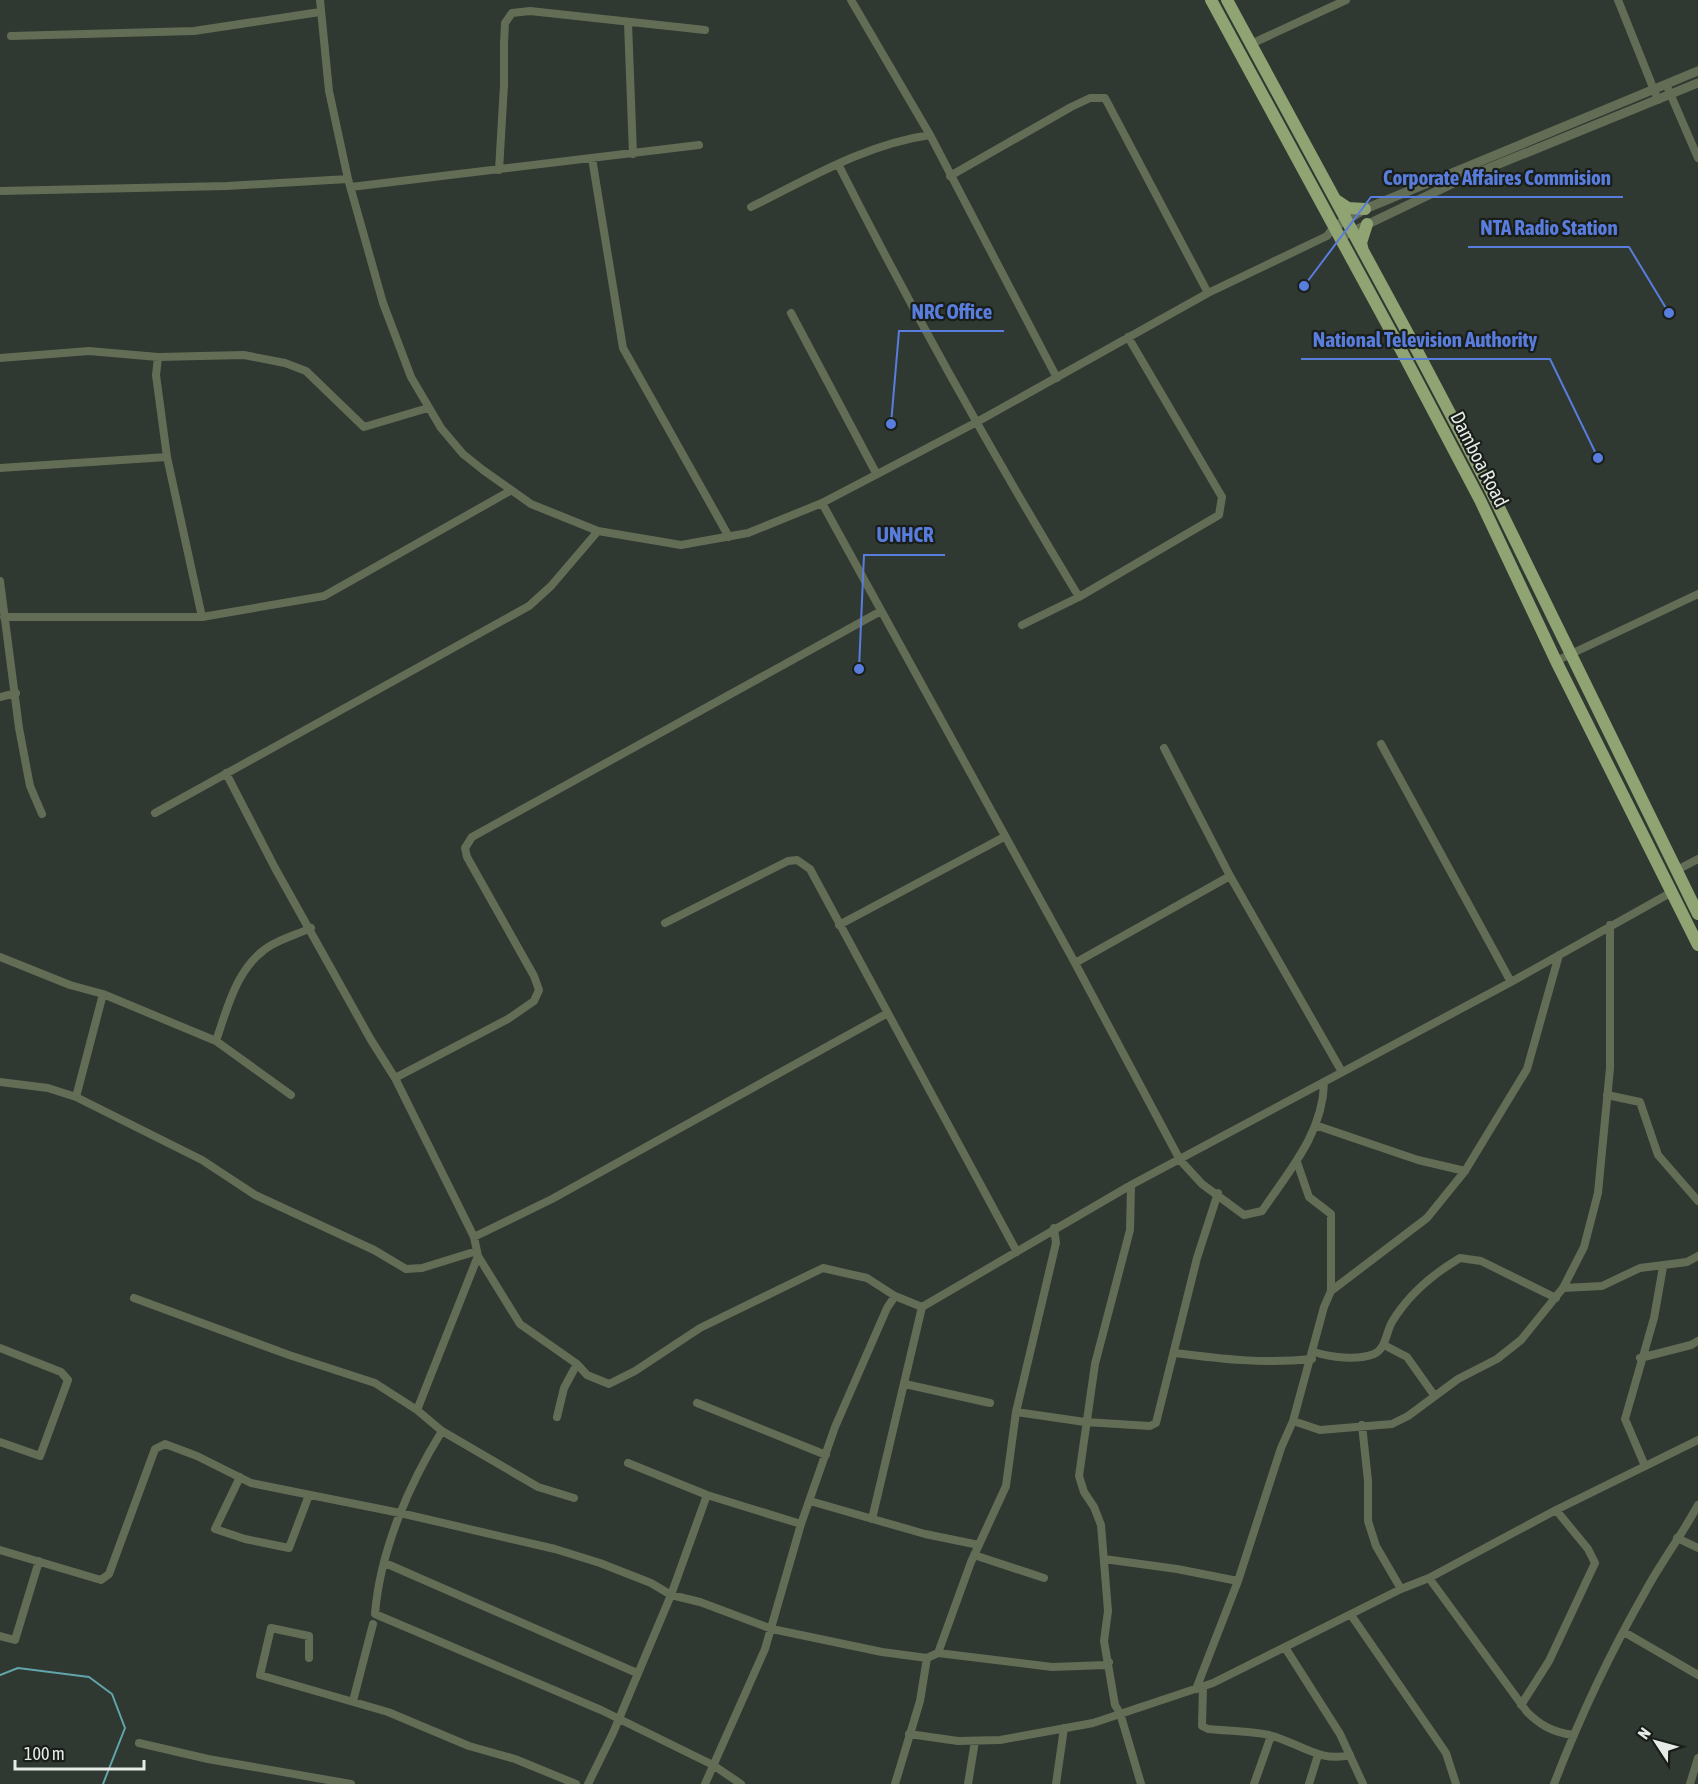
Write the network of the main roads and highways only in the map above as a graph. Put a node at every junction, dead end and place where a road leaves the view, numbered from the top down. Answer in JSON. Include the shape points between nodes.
{"nodes":[{"id":1,"x":1211,"y":0,"type":"edge"},
{"id":2,"x":1227,"y":0,"type":"edge"},
{"id":3,"x":1333,"y":196,"type":"junction"},
{"id":4,"x":1365,"y":209,"type":"road end"},
{"id":5,"x":1366,"y":224,"type":"road end"},
{"id":6,"x":1365,"y":257,"type":"junction"},
{"id":7,"x":1698,"y":914,"type":"edge"},
{"id":8,"x":1698,"y":945,"type":"edge"}],
"edges":[{"from":1,"to":8,"type":"main road","name":"Damboa Road","via":[[1333,234],[1480,500],[1556,662]]},
{"from":2,"to":3,"type":"main road","name":"Damboa Road"},
{"from":3,"to":4,"type":"main road","via":[[1348,208]]},
{"from":3,"to":6,"type":"main road","name":"Damboa Road"},
{"from":5,"to":6,"type":"main road","via":[[1361,243]]},
{"from":6,"to":7,"type":"main road","name":"Damboa Road","via":[[1491,491]]}]}
